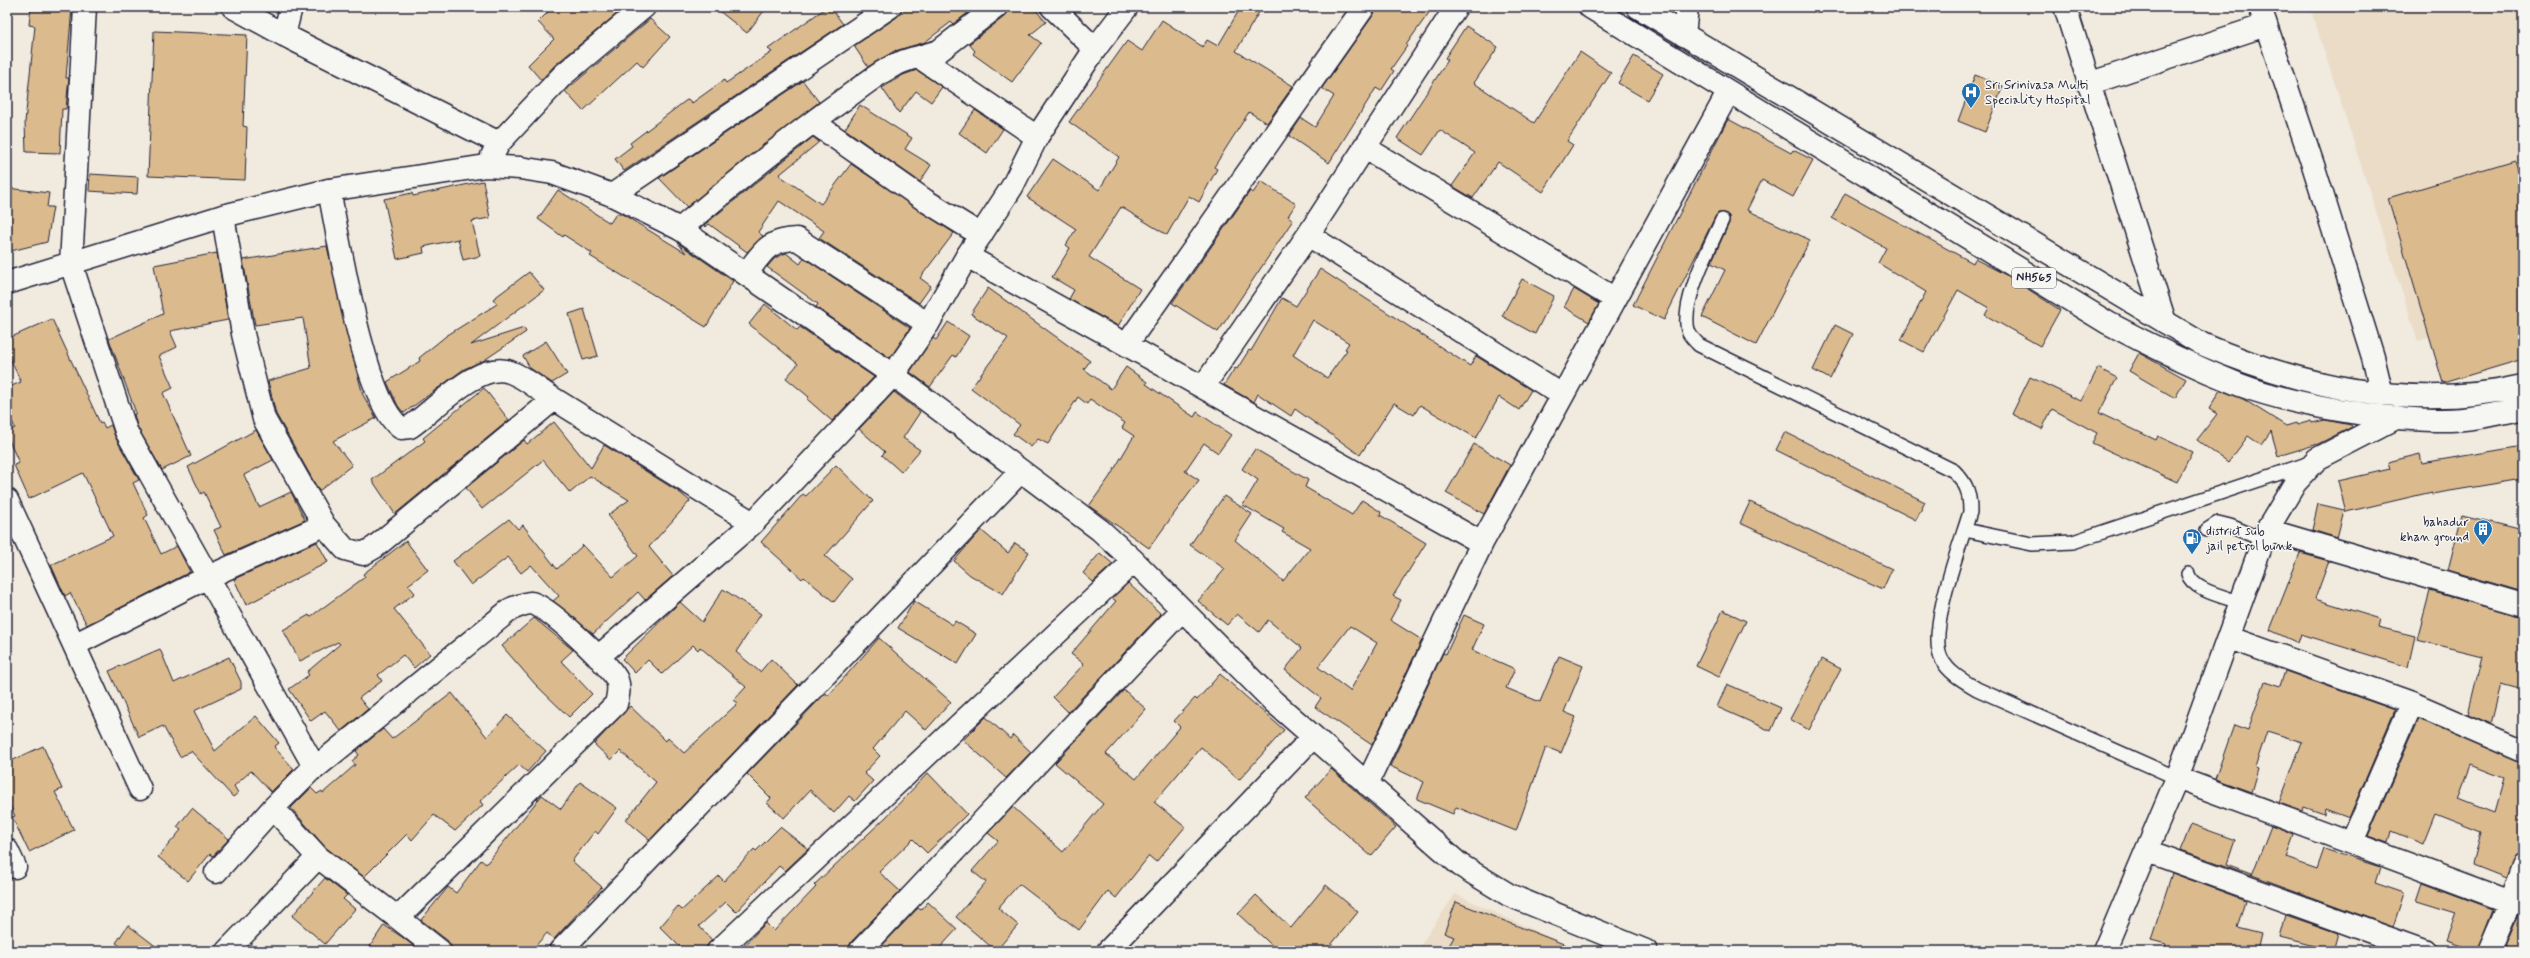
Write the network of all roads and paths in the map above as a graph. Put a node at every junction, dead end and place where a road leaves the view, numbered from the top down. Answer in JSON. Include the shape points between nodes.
{"nodes":[{"id":1,"x":85,"y":7,"type":"edge"},
{"id":2,"x":233,"y":7,"type":"edge"},
{"id":3,"x":290,"y":7,"type":"edge"},
{"id":4,"x":644,"y":7,"type":"edge"},
{"id":5,"x":890,"y":7,"type":"edge"},
{"id":6,"x":996,"y":7,"type":"edge"},
{"id":7,"x":1052,"y":7,"type":"edge"},
{"id":8,"x":1127,"y":7,"type":"edge"},
{"id":9,"x":1364,"y":7,"type":"edge"},
{"id":10,"x":1456,"y":7,"type":"edge"},
{"id":11,"x":1590,"y":7,"type":"edge"},
{"id":12,"x":1638,"y":7,"type":"edge"},
{"id":13,"x":1687,"y":7,"type":"edge"},
{"id":14,"x":2062,"y":9,"type":"edge"},
{"id":15,"x":2263,"y":16,"type":"edge"},
{"id":16,"x":284,"y":35,"type":"junction"},
{"id":17,"x":1684,"y":35,"type":"junction"},
{"id":18,"x":1095,"y":49,"type":"junction"},
{"id":19,"x":919,"y":58,"type":"junction"},
{"id":20,"x":2088,"y":84,"type":"junction"},
{"id":21,"x":1728,"y":93,"type":"junction"},
{"id":22,"x":812,"y":122,"type":"junction"},
{"id":23,"x":1037,"y":137,"type":"junction"},
{"id":24,"x":499,"y":143,"type":"junction"},
{"id":25,"x":1364,"y":147,"type":"junction"},
{"id":26,"x":486,"y":166,"type":"junction"},
{"id":27,"x":329,"y":190,"type":"junction"},
{"id":28,"x":612,"y":195,"type":"junction"},
{"id":29,"x":224,"y":216,"type":"junction"},
{"id":30,"x":1722,"y":220,"type":"dead end"},
{"id":31,"x":680,"y":229,"type":"junction"},
{"id":32,"x":981,"y":235,"type":"junction"},
{"id":33,"x":1308,"y":235,"type":"junction"},
{"id":34,"x":968,"y":256,"type":"junction"},
{"id":35,"x":71,"y":264,"type":"junction"},
{"id":36,"x":746,"y":274,"type":"junction"},
{"id":37,"x":7,"y":283,"type":"edge"},
{"id":38,"x":1615,"y":299,"type":"junction"},
{"id":39,"x":2165,"y":322,"type":"junction"},
{"id":40,"x":928,"y":324,"type":"junction"},
{"id":41,"x":1127,"y":344,"type":"junction"},
{"id":42,"x":893,"y":375,"type":"junction"},
{"id":43,"x":2523,"y":386,"type":"edge"},
{"id":44,"x":1203,"y":387,"type":"junction"},
{"id":45,"x":2382,"y":394,"type":"junction"},
{"id":46,"x":1562,"y":395,"type":"junction"},
{"id":47,"x":554,"y":399,"type":"junction"},
{"id":48,"x":2523,"y":408,"type":"edge"},
{"id":49,"x":2398,"y":417,"type":"junction"},
{"id":50,"x":2317,"y":459,"type":"junction"},
{"id":51,"x":1021,"y":471,"type":"junction"},
{"id":52,"x":7,"y":500,"type":"edge"},
{"id":53,"x":753,"y":523,"type":"junction"},
{"id":54,"x":324,"y":526,"type":"junction"},
{"id":55,"x":1965,"y":530,"type":"junction"},
{"id":56,"x":2207,"y":530,"type":"dead end"},
{"id":57,"x":2266,"y":535,"type":"junction"},
{"id":58,"x":1482,"y":543,"type":"junction"},
{"id":59,"x":1134,"y":561,"type":"junction"},
{"id":60,"x":2188,"y":574,"type":"dead end"},
{"id":61,"x":208,"y":577,"type":"junction"},
{"id":62,"x":2242,"y":603,"type":"junction"},
{"id":63,"x":2523,"y":605,"type":"edge"},
{"id":64,"x":1182,"y":610,"type":"junction"},
{"id":65,"x":2230,"y":638,"type":"junction"},
{"id":66,"x":74,"y":645,"type":"junction"},
{"id":67,"x":598,"y":657,"type":"junction"},
{"id":68,"x":2412,"y":704,"type":"junction"},
{"id":69,"x":1313,"y":737,"type":"junction"},
{"id":70,"x":2523,"y":751,"type":"edge"},
{"id":71,"x":314,"y":767,"type":"junction"},
{"id":72,"x":2177,"y":778,"type":"junction"},
{"id":73,"x":1367,"y":784,"type":"junction"},
{"id":74,"x":140,"y":789,"type":"dead end"},
{"id":75,"x":273,"y":808,"type":"junction"},
{"id":76,"x":2352,"y":842,"type":"junction"},
{"id":77,"x":2147,"y":851,"type":"junction"},
{"id":78,"x":318,"y":857,"type":"junction"},
{"id":79,"x":2523,"y":865,"type":"edge"},
{"id":80,"x":216,"y":872,"type":"dead end"},
{"id":81,"x":2510,"y":902,"type":"junction"},
{"id":82,"x":398,"y":918,"type":"junction"},
{"id":83,"x":227,"y":951,"type":"edge"},
{"id":84,"x":440,"y":951,"type":"edge"},
{"id":85,"x":560,"y":951,"type":"edge"},
{"id":86,"x":718,"y":951,"type":"edge"},
{"id":87,"x":860,"y":951,"type":"edge"},
{"id":88,"x":1108,"y":951,"type":"edge"},
{"id":89,"x":1646,"y":951,"type":"edge"},
{"id":90,"x":2104,"y":951,"type":"edge"},
{"id":91,"x":2424,"y":951,"type":"edge"},
{"id":92,"x":2489,"y":951,"type":"edge"}],
"edges":[{"from":1,"to":35,"type":"main road"},
{"from":2,"to":16,"type":"main road"},
{"from":3,"to":16,"type":"main road"},
{"from":4,"to":24,"type":"main road","via":[[563,75]]},
{"from":5,"to":28,"type":"main road"},
{"from":6,"to":19,"type":"main road","via":[[939,51]]},
{"from":7,"to":18,"type":"main road"},
{"from":8,"to":18,"type":"main road"},
{"from":9,"to":41,"type":"main road"},
{"from":10,"to":25,"type":"main road"},
{"from":11,"to":21,"type":"main road","number":"NH565"},
{"from":12,"to":17,"type":"main road","number":"NH565"},
{"from":13,"to":17,"type":"main road"},
{"from":14,"to":20,"type":"main road"},
{"from":15,"to":20,"type":"main road"},
{"from":15,"to":45,"type":"main road","via":[[2373,357]]},
{"from":16,"to":24,"type":"main road"},
{"from":17,"to":39,"type":"main road","number":"NH565"},
{"from":18,"to":23,"type":"main road"},
{"from":19,"to":22,"type":"main road","via":[[896,63]]},
{"from":19,"to":23,"type":"main road"},
{"from":20,"to":39,"type":"main road"},
{"from":21,"to":38,"type":"main road"},
{"from":21,"to":49,"type":"main road","number":"NH565","via":[[2108,324],[2163,351],[2242,385],[2306,403]]},
{"from":22,"to":31,"type":"main road","via":[[748,171]]},
{"from":22,"to":32,"type":"main road","via":[[926,201]]},
{"from":23,"to":32,"type":"main road","via":[[1012,187]]},
{"from":24,"to":26,"type":"main road"},
{"from":25,"to":33,"type":"main road"},
{"from":25,"to":38,"type":"main road"},
{"from":26,"to":27,"type":"main road"},
{"from":26,"to":28,"type":"main road","via":[[552,173]]},
{"from":27,"to":29,"type":"main road"},
{"from":27,"to":47,"type":"main road","via":[[362,344],[375,390],[392,422],[401,428],[410,426],[479,374],[496,369],[511,372]]},
{"from":28,"to":31,"type":"main road"},
{"from":29,"to":35,"type":"main road"},
{"from":29,"to":54,"type":"main road","via":[[243,334],[264,419]]},
{"from":30,"to":55,"type":"lane","via":[[1693,287],[1688,318],[1690,333],[1699,345],[1954,471],[1964,481],[1970,494],[1970,512]]},
{"from":31,"to":36,"type":"main road"},
{"from":32,"to":34,"type":"main road"},
{"from":33,"to":44,"type":"main road"},
{"from":33,"to":46,"type":"main road"},
{"from":34,"to":40,"type":"main road"},
{"from":34,"to":41,"type":"main road"},
{"from":35,"to":37,"type":"main road"},
{"from":35,"to":61,"type":"main road","via":[[126,431]]},
{"from":36,"to":40,"type":"main road","via":[[766,249],[777,240],[797,239]]},
{"from":36,"to":42,"type":"main road"},
{"from":38,"to":46,"type":"main road"},
{"from":39,"to":45,"type":"main road","number":"NH565","via":[[2202,344],[2250,365],[2304,381]]},
{"from":40,"to":42,"type":"main road"},
{"from":41,"to":44,"type":"main road"},
{"from":42,"to":51,"type":"main road"},
{"from":42,"to":53,"type":"main road"},
{"from":43,"to":45,"type":"main road","number":"NH565","via":[[2495,392],[2440,397]]},
{"from":44,"to":58,"type":"main road"},
{"from":46,"to":58,"type":"main road"},
{"from":47,"to":53,"type":"main road"},
{"from":47,"to":54,"type":"main road","via":[[363,554],[345,549]]},
{"from":48,"to":49,"type":"main road","number":"NH565","via":[[2497,414],[2438,420]]},
{"from":49,"to":50,"type":"main road"},
{"from":50,"to":55,"type":"lane","via":[[2288,472],[2073,542],[2032,544]]},
{"from":50,"to":57,"type":"main road","via":[[2295,483]]},
{"from":51,"to":59,"type":"main road","via":[[1100,530]]},
{"from":51,"to":85,"type":"main road"},
{"from":52,"to":66,"type":"main road"},
{"from":53,"to":67,"type":"main road"},
{"from":54,"to":61,"type":"main road"},
{"from":55,"to":72,"type":"lane","via":[[1939,619],[1941,659],[1952,674],[1977,689]]},
{"from":56,"to":57,"type":"lane","via":[[2218,524]]},
{"from":57,"to":62,"type":"main road"},
{"from":57,"to":63,"type":"main road"},
{"from":58,"to":73,"type":"main road"},
{"from":59,"to":64,"type":"main road"},
{"from":59,"to":86,"type":"main road"},
{"from":60,"to":62,"type":"lane","via":[[2190,580],[2198,586]]},
{"from":61,"to":66,"type":"main road"},
{"from":61,"to":71,"type":"main road"},
{"from":62,"to":65,"type":"main road"},
{"from":64,"to":69,"type":"main road","via":[[1274,702]]},
{"from":64,"to":87,"type":"main road"},
{"from":65,"to":68,"type":"main road"},
{"from":65,"to":72,"type":"main road"},
{"from":66,"to":74,"type":"main road"},
{"from":67,"to":71,"type":"main road","via":[[545,607],[532,602],[511,609]]},
{"from":67,"to":82,"type":"main road","via":[[617,680],[619,692],[616,704]]},
{"from":68,"to":70,"type":"main road"},
{"from":68,"to":76,"type":"main road"},
{"from":69,"to":73,"type":"main road"},
{"from":69,"to":88,"type":"main road"},
{"from":71,"to":75,"type":"main road"},
{"from":72,"to":76,"type":"main road"},
{"from":72,"to":77,"type":"main road"},
{"from":73,"to":89,"type":"main road","via":[[1460,865],[1503,891]]},
{"from":75,"to":78,"type":"main road"},
{"from":75,"to":80,"type":"main road"},
{"from":76,"to":81,"type":"main road"},
{"from":77,"to":90,"type":"main road"},
{"from":77,"to":91,"type":"main road"},
{"from":78,"to":82,"type":"main road"},
{"from":78,"to":83,"type":"main road"},
{"from":79,"to":81,"type":"main road"},
{"from":81,"to":92,"type":"main road"},
{"from":82,"to":84,"type":"main road"}]}
